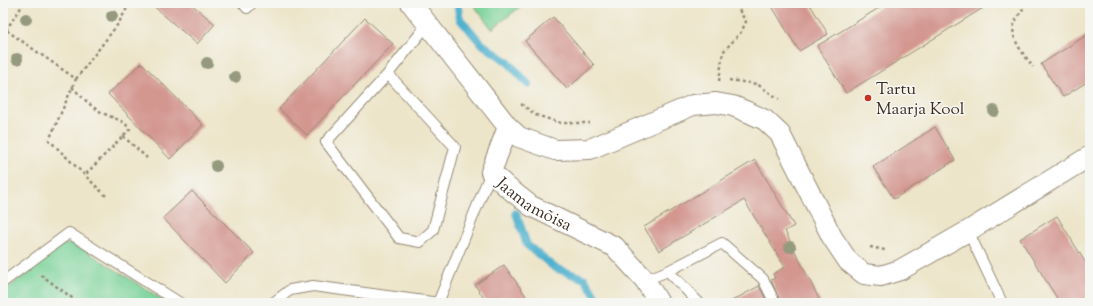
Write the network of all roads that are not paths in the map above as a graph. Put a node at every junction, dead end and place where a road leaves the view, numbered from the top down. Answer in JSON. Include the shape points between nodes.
{"nodes":[{"id":1,"x":243,"y":3,"type":"edge"},
{"id":2,"x":252,"y":3,"type":"edge"},
{"id":3,"x":411,"y":3,"type":"edge"},
{"id":4,"x":427,"y":25,"type":"junction"},
{"id":5,"x":388,"y":74,"type":"junction"},
{"id":6,"x":508,"y":127,"type":"junction"},
{"id":7,"x":1090,"y":156,"type":"edge"},
{"id":8,"x":491,"y":172,"type":"junction"},
{"id":9,"x":968,"y":231,"type":"junction"},
{"id":10,"x":668,"y":271,"type":"junction"},
{"id":11,"x":645,"y":280,"type":"junction"},
{"id":12,"x":3,"y":282,"type":"edge"},
{"id":13,"x":180,"y":303,"type":"edge"},
{"id":14,"x":273,"y":303,"type":"edge"},
{"id":15,"x":439,"y":303,"type":"edge"},
{"id":16,"x":659,"y":303,"type":"edge"},
{"id":17,"x":699,"y":303,"type":"edge"},
{"id":18,"x":775,"y":303,"type":"edge"},
{"id":19,"x":1002,"y":303,"type":"edge"}],
"edges":[{"from":1,"to":2,"type":"lane","via":[[247,8]]},
{"from":3,"to":4,"type":"street"},
{"from":4,"to":5,"type":"lane"},
{"from":4,"to":6,"type":"street"},
{"from":5,"to":5,"type":"lane","via":[[326,142],[400,238],[420,242],[433,230],[455,147]]},
{"from":6,"to":8,"type":"street","name":"Jaamamõisa"},
{"from":6,"to":9,"type":"street","via":[[519,137],[555,150],[590,149],[693,105],[716,103],[733,106],[765,120],[780,134],[832,237],[848,260],[864,274],[881,276],[900,270]]},
{"from":7,"to":9,"type":"street"},
{"from":8,"to":11,"type":"street","name":"Jaamamõisa","via":[[531,206],[615,247]]},
{"from":8,"to":15,"type":"lane"},
{"from":9,"to":19,"type":"lane"},
{"from":10,"to":11,"type":"lane"},
{"from":10,"to":17,"type":"lane"},
{"from":10,"to":18,"type":"lane","via":[[722,243],[763,279]]},
{"from":11,"to":16,"type":"street","name":"Jaamamõisa"},
{"from":12,"to":13,"type":"lane","via":[[69,233]]},
{"from":14,"to":15,"type":"lane","via":[[290,290],[313,286]]}]}
